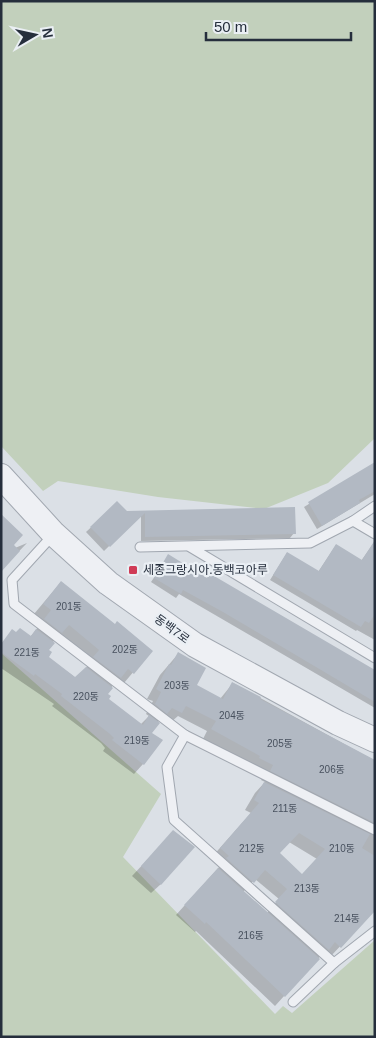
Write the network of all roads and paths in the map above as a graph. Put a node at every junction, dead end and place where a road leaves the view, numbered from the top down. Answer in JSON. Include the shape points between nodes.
{"nodes":[{"id":1,"x":1,"y":476,"type":"edge"},
{"id":2,"x":375,"y":506,"type":"edge"},
{"id":3,"x":353,"y":521,"type":"junction"},
{"id":4,"x":54,"y":534,"type":"junction"},
{"id":5,"x":375,"y":534,"type":"edge"},
{"id":6,"x":140,"y":547,"type":"dead end"},
{"id":7,"x":190,"y":547,"type":"junction"},
{"id":8,"x":375,"y":658,"type":"edge"},
{"id":9,"x":185,"y":735,"type":"junction"},
{"id":10,"x":375,"y":740,"type":"edge"},
{"id":11,"x":375,"y":830,"type":"edge"},
{"id":12,"x":375,"y":931,"type":"edge"},
{"id":13,"x":334,"y":963,"type":"junction"},
{"id":14,"x":293,"y":1002,"type":"dead end"}],
"edges":[{"from":1,"to":4,"type":"street","name":"동백7로"},
{"from":2,"to":3,"type":"lane"},
{"from":3,"to":5,"type":"lane"},
{"from":3,"to":7,"type":"lane","via":[[310,543]]},
{"from":4,"to":9,"type":"lane","via":[[12,580],[14,604]]},
{"from":4,"to":10,"type":"street","name":"동백7로","via":[[108,583],[195,645],[338,724]]},
{"from":6,"to":7,"type":"lane"},
{"from":7,"to":8,"type":"lane"},
{"from":9,"to":11,"type":"lane"},
{"from":9,"to":13,"type":"lane","via":[[167,767],[174,820]]},
{"from":12,"to":13,"type":"lane"},
{"from":13,"to":14,"type":"lane"}]}
